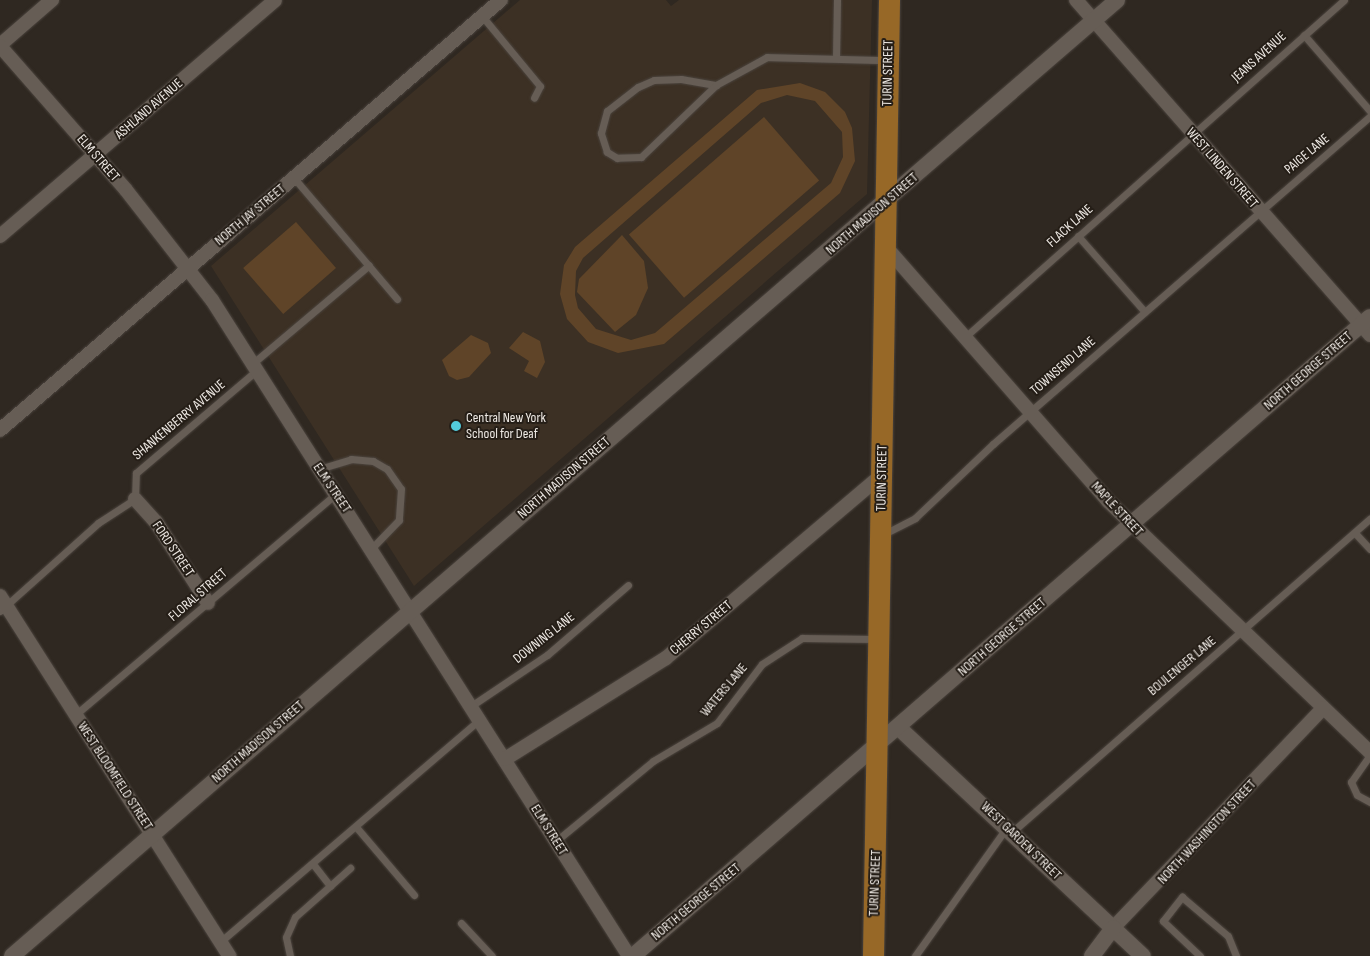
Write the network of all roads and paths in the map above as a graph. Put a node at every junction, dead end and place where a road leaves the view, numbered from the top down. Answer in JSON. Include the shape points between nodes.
{"nodes":[{"id":1,"x":52,"y":0,"type":"edge"},
{"id":2,"x":275,"y":0,"type":"edge"},
{"id":3,"x":501,"y":0,"type":"edge"},
{"id":4,"x":837,"y":0,"type":"edge"},
{"id":5,"x":889,"y":0,"type":"edge"},
{"id":6,"x":1076,"y":0,"type":"edge"},
{"id":7,"x":1117,"y":0,"type":"edge"},
{"id":8,"x":1344,"y":0,"type":"edge"},
{"id":9,"x":482,"y":16,"type":"junction"},
{"id":10,"x":1094,"y":20,"type":"junction"},
{"id":11,"x":1304,"y":35,"type":"junction"},
{"id":12,"x":0,"y":45,"type":"edge"},
{"id":13,"x":836,"y":58,"type":"junction"},
{"id":14,"x":888,"y":61,"type":"junction"},
{"id":15,"x":716,"y":85,"type":"junction"},
{"id":16,"x":534,"y":98,"type":"dead end"},
{"id":17,"x":1370,"y":110,"type":"edge"},
{"id":18,"x":1370,"y":116,"type":"edge"},
{"id":19,"x":1192,"y":134,"type":"junction"},
{"id":20,"x":95,"y":155,"type":"junction"},
{"id":21,"x":294,"y":178,"type":"junction"},
{"id":22,"x":886,"y":203,"type":"junction"},
{"id":23,"x":1259,"y":210,"type":"junction"},
{"id":24,"x":0,"y":236,"type":"edge"},
{"id":25,"x":1078,"y":236,"type":"junction"},
{"id":26,"x":885,"y":246,"type":"junction"},
{"id":27,"x":369,"y":265,"type":"junction"},
{"id":28,"x":188,"y":268,"type":"junction"},
{"id":29,"x":397,"y":299,"type":"dead end"},
{"id":30,"x":1145,"y":312,"type":"junction"},
{"id":31,"x":1367,"y":326,"type":"edge"},
{"id":32,"x":965,"y":337,"type":"junction"},
{"id":33,"x":254,"y":368,"type":"junction"},
{"id":34,"x":1031,"y":412,"type":"junction"},
{"id":35,"x":0,"y":430,"type":"edge"},
{"id":36,"x":319,"y":469,"type":"junction"},
{"id":37,"x":882,"y":475,"type":"junction"},
{"id":38,"x":336,"y":494,"type":"junction"},
{"id":39,"x":135,"y":499,"type":"junction"},
{"id":40,"x":1370,"y":519,"type":"edge"},
{"id":41,"x":1132,"y":525,"type":"junction"},
{"id":42,"x":1355,"y":533,"type":"junction"},
{"id":43,"x":881,"y":535,"type":"junction"},
{"id":44,"x":372,"y":548,"type":"junction"},
{"id":45,"x":1370,"y":550,"type":"edge"},
{"id":46,"x":628,"y":585,"type":"dead end"},
{"id":47,"x":208,"y":603,"type":"junction"},
{"id":48,"x":2,"y":605,"type":"edge"},
{"id":49,"x":412,"y":612,"type":"junction"},
{"id":50,"x":1241,"y":632,"type":"junction"},
{"id":51,"x":880,"y":639,"type":"junction"},
{"id":52,"x":471,"y":706,"type":"junction"},
{"id":53,"x":1323,"y":708,"type":"junction"},
{"id":54,"x":75,"y":714,"type":"junction"},
{"id":55,"x":479,"y":719,"type":"junction"},
{"id":56,"x":898,"y":726,"type":"junction"},
{"id":57,"x":879,"y":742,"type":"junction"},
{"id":58,"x":1370,"y":754,"type":"edge"},
{"id":59,"x":505,"y":759,"type":"junction"},
{"id":60,"x":1370,"y":802,"type":"edge"},
{"id":61,"x":357,"y":828,"type":"junction"},
{"id":62,"x":1009,"y":830,"type":"junction"},
{"id":63,"x":152,"y":833,"type":"junction"},
{"id":64,"x":556,"y":841,"type":"junction"},
{"id":65,"x":313,"y":864,"type":"junction"},
{"id":66,"x":350,"y":868,"type":"dead end"},
{"id":67,"x":330,"y":886,"type":"junction"},
{"id":68,"x":414,"y":895,"type":"dead end"},
{"id":69,"x":461,"y":923,"type":"dead end"},
{"id":70,"x":1114,"y":928,"type":"junction"},
{"id":71,"x":225,"y":952,"type":"edge"},
{"id":72,"x":12,"y":956,"type":"edge"},
{"id":73,"x":290,"y":956,"type":"edge"},
{"id":74,"x":492,"y":956,"type":"edge"},
{"id":75,"x":629,"y":956,"type":"edge"},
{"id":76,"x":633,"y":956,"type":"edge"},
{"id":77,"x":873,"y":956,"type":"edge"},
{"id":78,"x":915,"y":956,"type":"edge"},
{"id":79,"x":1092,"y":956,"type":"edge"},
{"id":80,"x":1143,"y":956,"type":"edge"},
{"id":81,"x":1200,"y":956,"type":"edge"},
{"id":82,"x":1236,"y":956,"type":"edge"}],
"edges":[{"from":1,"to":12,"type":"street"},
{"from":2,"to":20,"type":"street","name":"ASHLAND AVENUE"},
{"from":3,"to":9,"type":"street","name":"NORTH JAY STREET"},
{"from":4,"to":13,"type":"lane"},
{"from":5,"to":14,"type":"main road","name":"TURIN STREET"},
{"from":6,"to":10,"type":"street","name":"WEST LINDEN STREET"},
{"from":7,"to":10,"type":"street","name":"NORTH MADISON STREET"},
{"from":8,"to":11,"type":"lane","name":"JEANS AVENUE"},
{"from":9,"to":16,"type":"lane","via":[[540,86]]},
{"from":9,"to":21,"type":"street","name":"NORTH JAY STREET"},
{"from":10,"to":19,"type":"street","name":"WEST LINDEN STREET"},
{"from":10,"to":22,"type":"street","name":"NORTH MADISON STREET"},
{"from":11,"to":17,"type":"lane"},
{"from":11,"to":19,"type":"lane","name":"JEANS AVENUE"},
{"from":12,"to":20,"type":"street","name":"ELM STREET"},
{"from":13,"to":14,"type":"lane"},
{"from":13,"to":15,"type":"lane","via":[[767,57]]},
{"from":14,"to":22,"type":"main road","name":"TURIN STREET"},
{"from":15,"to":15,"type":"lane","via":[[681,79],[654,80],[638,87],[607,110],[601,133],[607,152],[617,158],[641,157]]},
{"from":18,"to":23,"type":"lane","name":"PAIGE LANE"},
{"from":19,"to":23,"type":"street","name":"WEST LINDEN STREET"},
{"from":19,"to":25,"type":"lane","name":"FLACK LANE"},
{"from":20,"to":24,"type":"street","name":"ASHLAND AVENUE"},
{"from":20,"to":28,"type":"street","name":"ELM STREET"},
{"from":21,"to":27,"type":"lane"},
{"from":21,"to":28,"type":"street","name":"NORTH JAY STREET"},
{"from":22,"to":26,"type":"main road","name":"TURIN STREET"},
{"from":22,"to":49,"type":"street","name":"NORTH MADISON STREET"},
{"from":23,"to":30,"type":"lane","name":"TOWNSEND LANE"},
{"from":23,"to":31,"type":"street","name":"WEST LINDEN STREET"},
{"from":25,"to":30,"type":"lane"},
{"from":25,"to":32,"type":"lane","name":"FLACK LANE"},
{"from":26,"to":32,"type":"street","name":"MAPLE STREET"},
{"from":26,"to":37,"type":"main road","name":"TURIN STREET"},
{"from":27,"to":29,"type":"lane"},
{"from":27,"to":33,"type":"lane","name":"SHANKENBERRY AVENUE"},
{"from":28,"to":33,"type":"street","name":"ELM STREET"},
{"from":28,"to":35,"type":"street","name":"NORTH JAY STREET"},
{"from":30,"to":34,"type":"lane","name":"TOWNSEND LANE"},
{"from":31,"to":41,"type":"street","name":"NORTH GEORGE STREET"},
{"from":32,"to":34,"type":"street","name":"MAPLE STREET"},
{"from":33,"to":36,"type":"street","name":"ELM STREET"},
{"from":33,"to":39,"type":"lane","name":"SHANKENBERRY AVENUE","via":[[136,473]]},
{"from":34,"to":41,"type":"street","name":"MAPLE STREET"},
{"from":34,"to":43,"type":"lane","name":"TOWNSEND LANE","via":[[915,518]]},
{"from":36,"to":38,"type":"street","name":"ELM STREET"},
{"from":36,"to":44,"type":"lane","via":[[351,459],[373,461],[387,469],[401,489],[399,520]]},
{"from":37,"to":43,"type":"main road","name":"TURIN STREET"},
{"from":37,"to":59,"type":"street","name":"CHERRY STREET","via":[[666,658]]},
{"from":38,"to":44,"type":"street","name":"ELM STREET"},
{"from":38,"to":47,"type":"lane","name":"FLORAL STREET"},
{"from":39,"to":47,"type":"street","name":"FORD STREET","via":[[156,522]]},
{"from":39,"to":48,"type":"lane","via":[[98,523]]},
{"from":40,"to":42,"type":"lane","name":"BOULENGER LANE"},
{"from":41,"to":50,"type":"street","name":"MAPLE STREET"},
{"from":41,"to":56,"type":"street","name":"NORTH GEORGE STREET"},
{"from":42,"to":45,"type":"lane"},
{"from":42,"to":50,"type":"lane","name":"BOULENGER LANE"},
{"from":43,"to":51,"type":"main road","name":"TURIN STREET"},
{"from":44,"to":49,"type":"street","name":"ELM STREET"},
{"from":46,"to":52,"type":"lane","name":"DOWNING LANE","via":[[547,655]]},
{"from":47,"to":54,"type":"lane","name":"FLORAL STREET"},
{"from":48,"to":54,"type":"street","name":"WEST BLOOMFIELD STREET"},
{"from":49,"to":52,"type":"street","name":"ELM STREET"},
{"from":49,"to":63,"type":"street","name":"NORTH MADISON STREET"},
{"from":50,"to":53,"type":"street","name":"MAPLE STREET"},
{"from":50,"to":62,"type":"lane","name":"BOULENGER LANE"},
{"from":51,"to":57,"type":"main road","name":"TURIN STREET"},
{"from":51,"to":64,"type":"lane","name":"WATERS LANE","via":[[802,638],[762,664],[717,722],[653,761]]},
{"from":52,"to":55,"type":"street","name":"ELM STREET"},
{"from":53,"to":58,"type":"street","name":"MAPLE STREET"},
{"from":53,"to":70,"type":"street","name":"NORTH WASHINGTON STREET"},
{"from":54,"to":63,"type":"street","name":"WEST BLOOMFIELD STREET"},
{"from":55,"to":59,"type":"street","name":"ELM STREET"},
{"from":55,"to":61,"type":"lane"},
{"from":56,"to":57,"type":"street","name":"NORTH GEORGE STREET"},
{"from":56,"to":62,"type":"street","name":"WEST GARDEN STREET"},
{"from":57,"to":76,"type":"street","name":"NORTH GEORGE STREET"},
{"from":57,"to":77,"type":"main road","name":"TURIN STREET"},
{"from":58,"to":60,"type":"lane","via":[[1351,782],[1357,795]]},
{"from":59,"to":64,"type":"street","name":"ELM STREET"},
{"from":61,"to":65,"type":"lane"},
{"from":61,"to":68,"type":"lane"},
{"from":62,"to":70,"type":"street","name":"WEST GARDEN STREET"},
{"from":62,"to":78,"type":"lane","name":"BOULENGER LANE"},
{"from":63,"to":71,"type":"street","name":"WEST BLOOMFIELD STREET"},
{"from":63,"to":72,"type":"street","name":"NORTH MADISON STREET"},
{"from":64,"to":75,"type":"street","name":"ELM STREET"},
{"from":65,"to":67,"type":"lane"},
{"from":65,"to":71,"type":"lane"},
{"from":66,"to":67,"type":"lane"},
{"from":67,"to":73,"type":"lane","via":[[288,927]]},
{"from":69,"to":74,"type":"lane"},
{"from":70,"to":79,"type":"street","name":"NORTH WASHINGTON STREET"},
{"from":70,"to":80,"type":"street","name":"WEST GARDEN STREET"},
{"from":81,"to":82,"type":"lane","via":[[1163,921],[1182,897],[1228,936]]}]}
